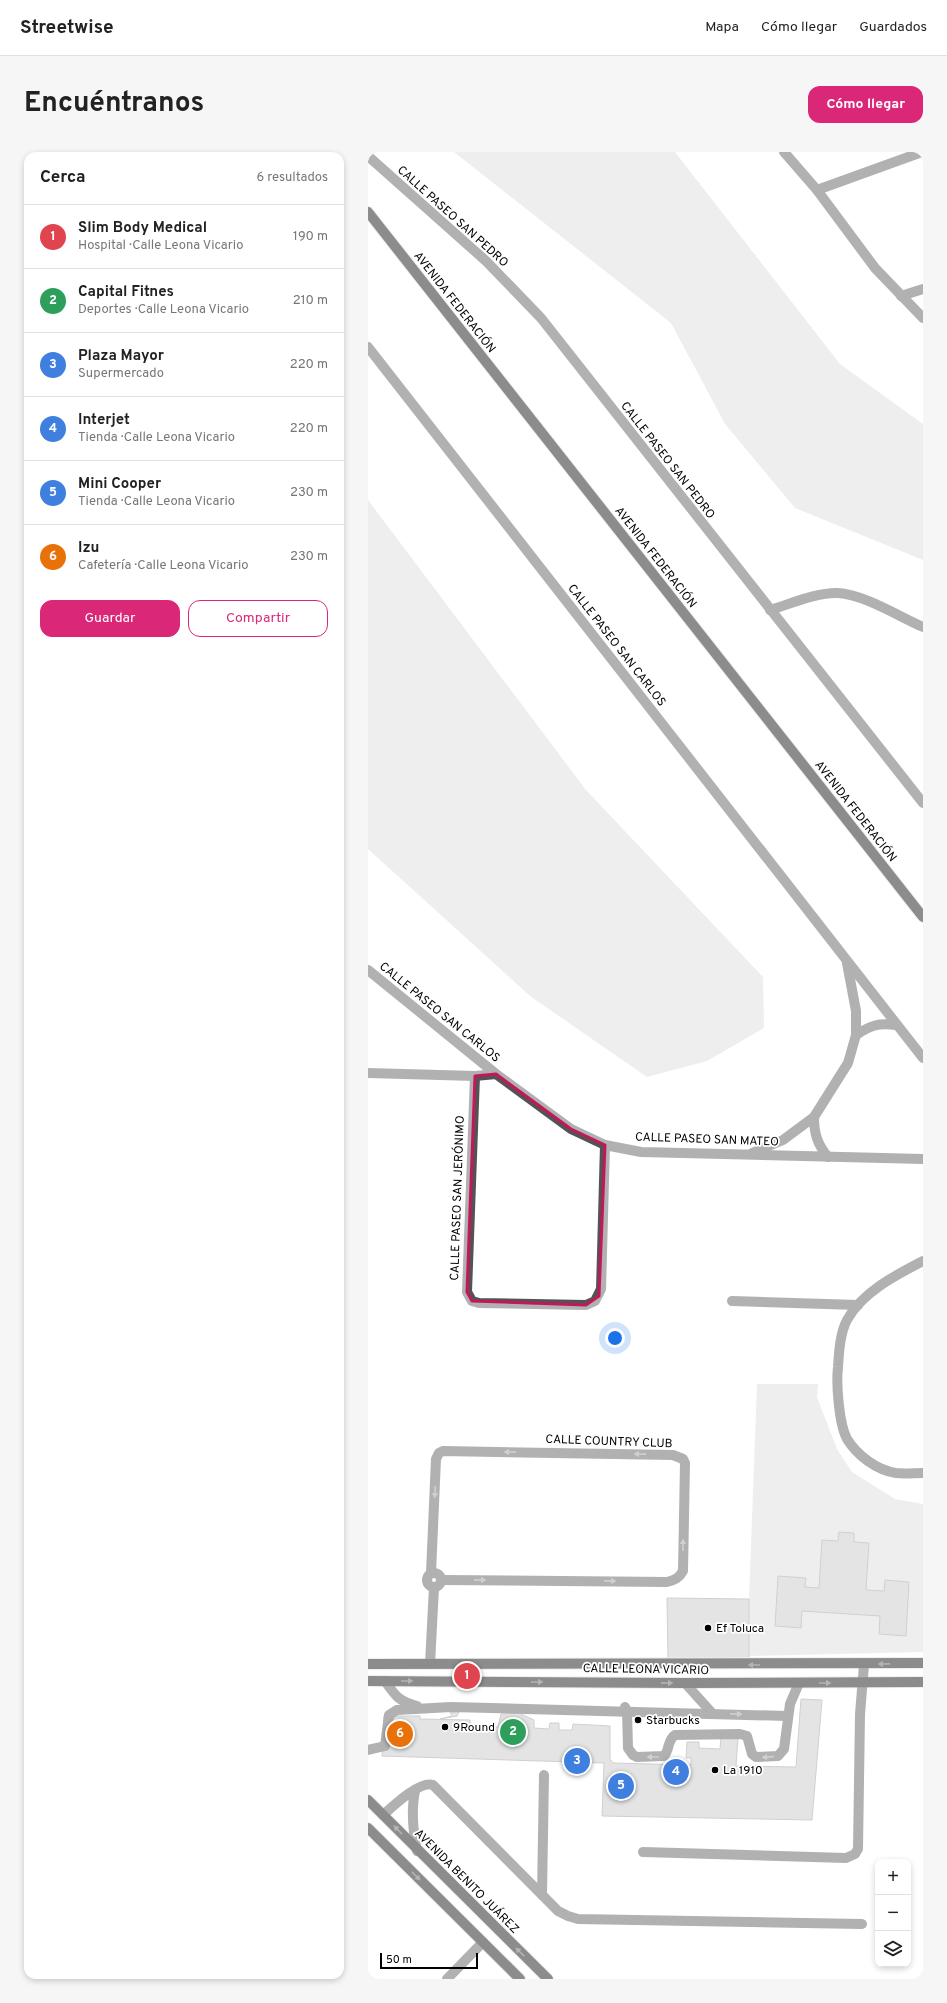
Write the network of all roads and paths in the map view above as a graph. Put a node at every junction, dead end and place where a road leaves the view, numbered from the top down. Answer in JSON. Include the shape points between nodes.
{"nodes":[{"id":1,"x":784,"y":152,"type":"edge"},
{"id":2,"x":922,"y":152,"type":"edge"},
{"id":3,"x":368,"y":156,"type":"edge"},
{"id":4,"x":817,"y":190,"type":"junction"},
{"id":5,"x":368,"y":212,"type":"edge"},
{"id":6,"x":923,"y":289,"type":"edge"},
{"id":7,"x":901,"y":296,"type":"junction"},
{"id":8,"x":923,"y":318,"type":"edge"},
{"id":9,"x":368,"y":347,"type":"edge"},
{"id":10,"x":770,"y":610,"type":"junction"},
{"id":11,"x":923,"y":627,"type":"edge"},
{"id":12,"x":923,"y":803,"type":"edge"},
{"id":13,"x":923,"y":917,"type":"edge"},
{"id":14,"x":846,"y":959,"type":"junction"},
{"id":15,"x":368,"y":970,"type":"edge"},
{"id":16,"x":896,"y":1025,"type":"junction"},
{"id":17,"x":856,"y":1035,"type":"junction"},
{"id":18,"x":923,"y":1058,"type":"edge"},
{"id":19,"x":368,"y":1073,"type":"edge"},
{"id":20,"x":496,"y":1074,"type":"junction"},
{"id":21,"x":475,"y":1076,"type":"junction"},
{"id":22,"x":814,"y":1117,"type":"junction"},
{"id":23,"x":605,"y":1145,"type":"junction"},
{"id":24,"x":747,"y":1155,"type":"junction"},
{"id":25,"x":828,"y":1157,"type":"junction"},
{"id":26,"x":923,"y":1159,"type":"edge"},
{"id":27,"x":923,"y":1261,"type":"edge"},
{"id":28,"x":732,"y":1301,"type":"dead end"},
{"id":29,"x":858,"y":1305,"type":"junction"},
{"id":30,"x":923,"y":1473,"type":"edge"},
{"id":31,"x":438,"y":1583,"type":"junction"},
{"id":32,"x":923,"y":1663,"type":"edge"},
{"id":33,"x":368,"y":1664,"type":"edge"},
{"id":34,"x":430,"y":1664,"type":"junction"},
{"id":35,"x":620,"y":1664,"type":"junction"},
{"id":36,"x":864,"y":1664,"type":"junction"},
{"id":37,"x":368,"y":1681,"type":"edge"},
{"id":38,"x":385,"y":1681,"type":"junction"},
{"id":39,"x":619,"y":1682,"type":"junction"},
{"id":40,"x":923,"y":1682,"type":"edge"},
{"id":41,"x":685,"y":1683,"type":"junction"},
{"id":42,"x":799,"y":1683,"type":"junction"},
{"id":43,"x":864,"y":1684,"type":"junction"},
{"id":44,"x":588,"y":1705,"type":"dead end"},
{"id":45,"x":425,"y":1709,"type":"junction"},
{"id":46,"x":627,"y":1711,"type":"junction"},
{"id":47,"x":712,"y":1713,"type":"junction"},
{"id":48,"x":787,"y":1716,"type":"junction"},
{"id":49,"x":368,"y":1750,"type":"edge"},
{"id":50,"x":544,"y":1775,"type":"dead end"},
{"id":51,"x":414,"y":1791,"type":"junction"},
{"id":52,"x":368,"y":1800,"type":"edge"},
{"id":53,"x":383,"y":1815,"type":"junction"},
{"id":54,"x":368,"y":1828,"type":"edge"},
{"id":55,"x":417,"y":1851,"type":"junction"},
{"id":56,"x":643,"y":1852,"type":"dead end"},
{"id":57,"x":542,"y":1895,"type":"junction"},
{"id":58,"x":862,"y":1924,"type":"dead end"},
{"id":59,"x":484,"y":1942,"type":"junction"},
{"id":60,"x":447,"y":1979,"type":"edge"},
{"id":61,"x":520,"y":1979,"type":"edge"},
{"id":62,"x":548,"y":1979,"type":"edge"}],
"edges":[{"from":1,"to":4,"type":"street"},
{"from":2,"to":4,"type":"street"},
{"from":3,"to":10,"type":"street","name":"CALLE PASEO SAN PEDRO","via":[[486,261],[541,318]]},
{"from":4,"to":7,"type":"street","via":[[875,268]]},
{"from":5,"to":13,"type":"main road","name":"AVENIDA FEDERACIÓN"},
{"from":6,"to":7,"type":"street"},
{"from":7,"to":8,"type":"street"},
{"from":9,"to":14,"type":"street","name":"CALLE PASEO SAN CARLOS"},
{"from":10,"to":11,"type":"street","via":[[838,593],[855,596]]},
{"from":10,"to":12,"type":"street","name":"CALLE PASEO SAN PEDRO"},
{"from":14,"to":16,"type":"street","name":"CALLE PASEO SAN CARLOS"},
{"from":14,"to":17,"type":"street","name":"CALLE PASEO SAN CARLOS","via":[[856,1011]]},
{"from":15,"to":20,"type":"street","name":"CALLE PASEO SAN CARLOS"},
{"from":16,"to":17,"type":"street","via":[[870,1026]]},
{"from":16,"to":18,"type":"street","name":"CALLE PASEO SAN CARLOS"},
{"from":17,"to":22,"type":"street","name":"CALLE PASEO SAN CARLOS","via":[[848,1063]]},
{"from":19,"to":21,"type":"street"},
{"from":20,"to":21,"type":"street"},
{"from":20,"to":23,"type":"street","name":"CALLE PASEO SAN MATEO","via":[[571,1129]]},
{"from":21,"to":23,"type":"street","name":"CALLE PASEO SAN JERÓNIMO","via":[[467,1292],[472,1301],[586,1305],[595,1301],[601,1289]]},
{"from":22,"to":24,"type":"street","name":"CALLE PASEO SAN CARLOS","via":[[783,1140]]},
{"from":22,"to":25,"type":"street","via":[[814,1132],[819,1147]]},
{"from":23,"to":24,"type":"street","name":"CALLE PASEO SAN MATEO","via":[[641,1152]]},
{"from":24,"to":25,"type":"street","name":"CALLE PASEO SAN MATEO"},
{"from":25,"to":26,"type":"street","name":"CALLE PASEO SAN MATEO"},
{"from":27,"to":29,"type":"street","via":[[878,1288]]},
{"from":28,"to":29,"type":"street"},
{"from":29,"to":30,"type":"street","via":[[847,1320],[840,1345],[837,1377],[840,1412],[847,1438],[864,1458],[878,1467],[895,1473]]},
{"from":31,"to":31,"type":"street","name":"CALLE COUNTRY CLUB","one_way":true,"via":[[675,1580],[683,1571],[685,1463],[683,1459],[673,1455],[443,1451],[436,1459],[431,1573],[438,1574]]},
{"from":31,"to":34,"type":"street"},
{"from":32,"to":36,"type":"main road","name":"CALLE LEONA VICARIO","one_way":true},
{"from":33,"to":34,"type":"main road","name":"CALLE LEONA VICARIO"},
{"from":34,"to":35,"type":"main road","name":"CALLE LEONA VICARIO"},
{"from":36,"to":35,"type":"main road","name":"CALLE LEONA VICARIO","one_way":true},
{"from":35,"to":39,"type":"main road"},
{"from":36,"to":43,"type":"street"},
{"from":37,"to":38,"type":"main road","name":"CALLE LEONA VICARIO"},
{"from":38,"to":39,"type":"main road","name":"CALLE LEONA VICARIO","one_way":true},
{"from":38,"to":45,"type":"street","via":[[402,1702]]},
{"from":39,"to":41,"type":"main road","name":"CALLE LEONA VICARIO","one_way":true},
{"from":40,"to":43,"type":"main road","name":"CALLE LEONA VICARIO"},
{"from":41,"to":42,"type":"main road","name":"CALLE LEONA VICARIO"},
{"from":41,"to":47,"type":"street"},
{"from":42,"to":43,"type":"main road","name":"CALLE LEONA VICARIO","one_way":true},
{"from":42,"to":48,"type":"street","via":[[792,1696]]},
{"from":43,"to":56,"type":"street","via":[[860,1714],[858,1849],[855,1854],[846,1858]]},
{"from":44,"to":46,"type":"street","via":[[623,1706]]},
{"from":45,"to":46,"type":"street","via":[[451,1706]]},
{"from":45,"to":49,"type":"street","via":[[397,1710],[391,1713],[385,1746]]},
{"from":46,"to":47,"type":"street"},
{"from":48,"to":46,"type":"street","one_way":true,"via":[[784,1750],[778,1756],[756,1757],[751,1751],[747,1736],[740,1734],[675,1735],[664,1756],[637,1757],[632,1755],[628,1748]]},
{"from":47,"to":48,"type":"street","one_way":true},
{"from":50,"to":57,"type":"street"},
{"from":51,"to":53,"type":"street"},
{"from":51,"to":55,"type":"street"},
{"from":51,"to":57,"type":"street","via":[[426,1784],[432,1785]]},
{"from":52,"to":53,"type":"main road","name":"AVENIDA BENITO JUÁREZ"},
{"from":55,"to":53,"type":"main road","name":"AVENIDA BENITO JUÁREZ","one_way":true},
{"from":54,"to":59,"type":"main road","one_way":true},
{"from":62,"to":55,"type":"main road","name":"AVENIDA BENITO JUÁREZ","one_way":true},
{"from":57,"to":58,"type":"street","via":[[558,1911],[578,1919]]},
{"from":59,"to":60,"type":"street"},
{"from":59,"to":61,"type":"main road"}]}
